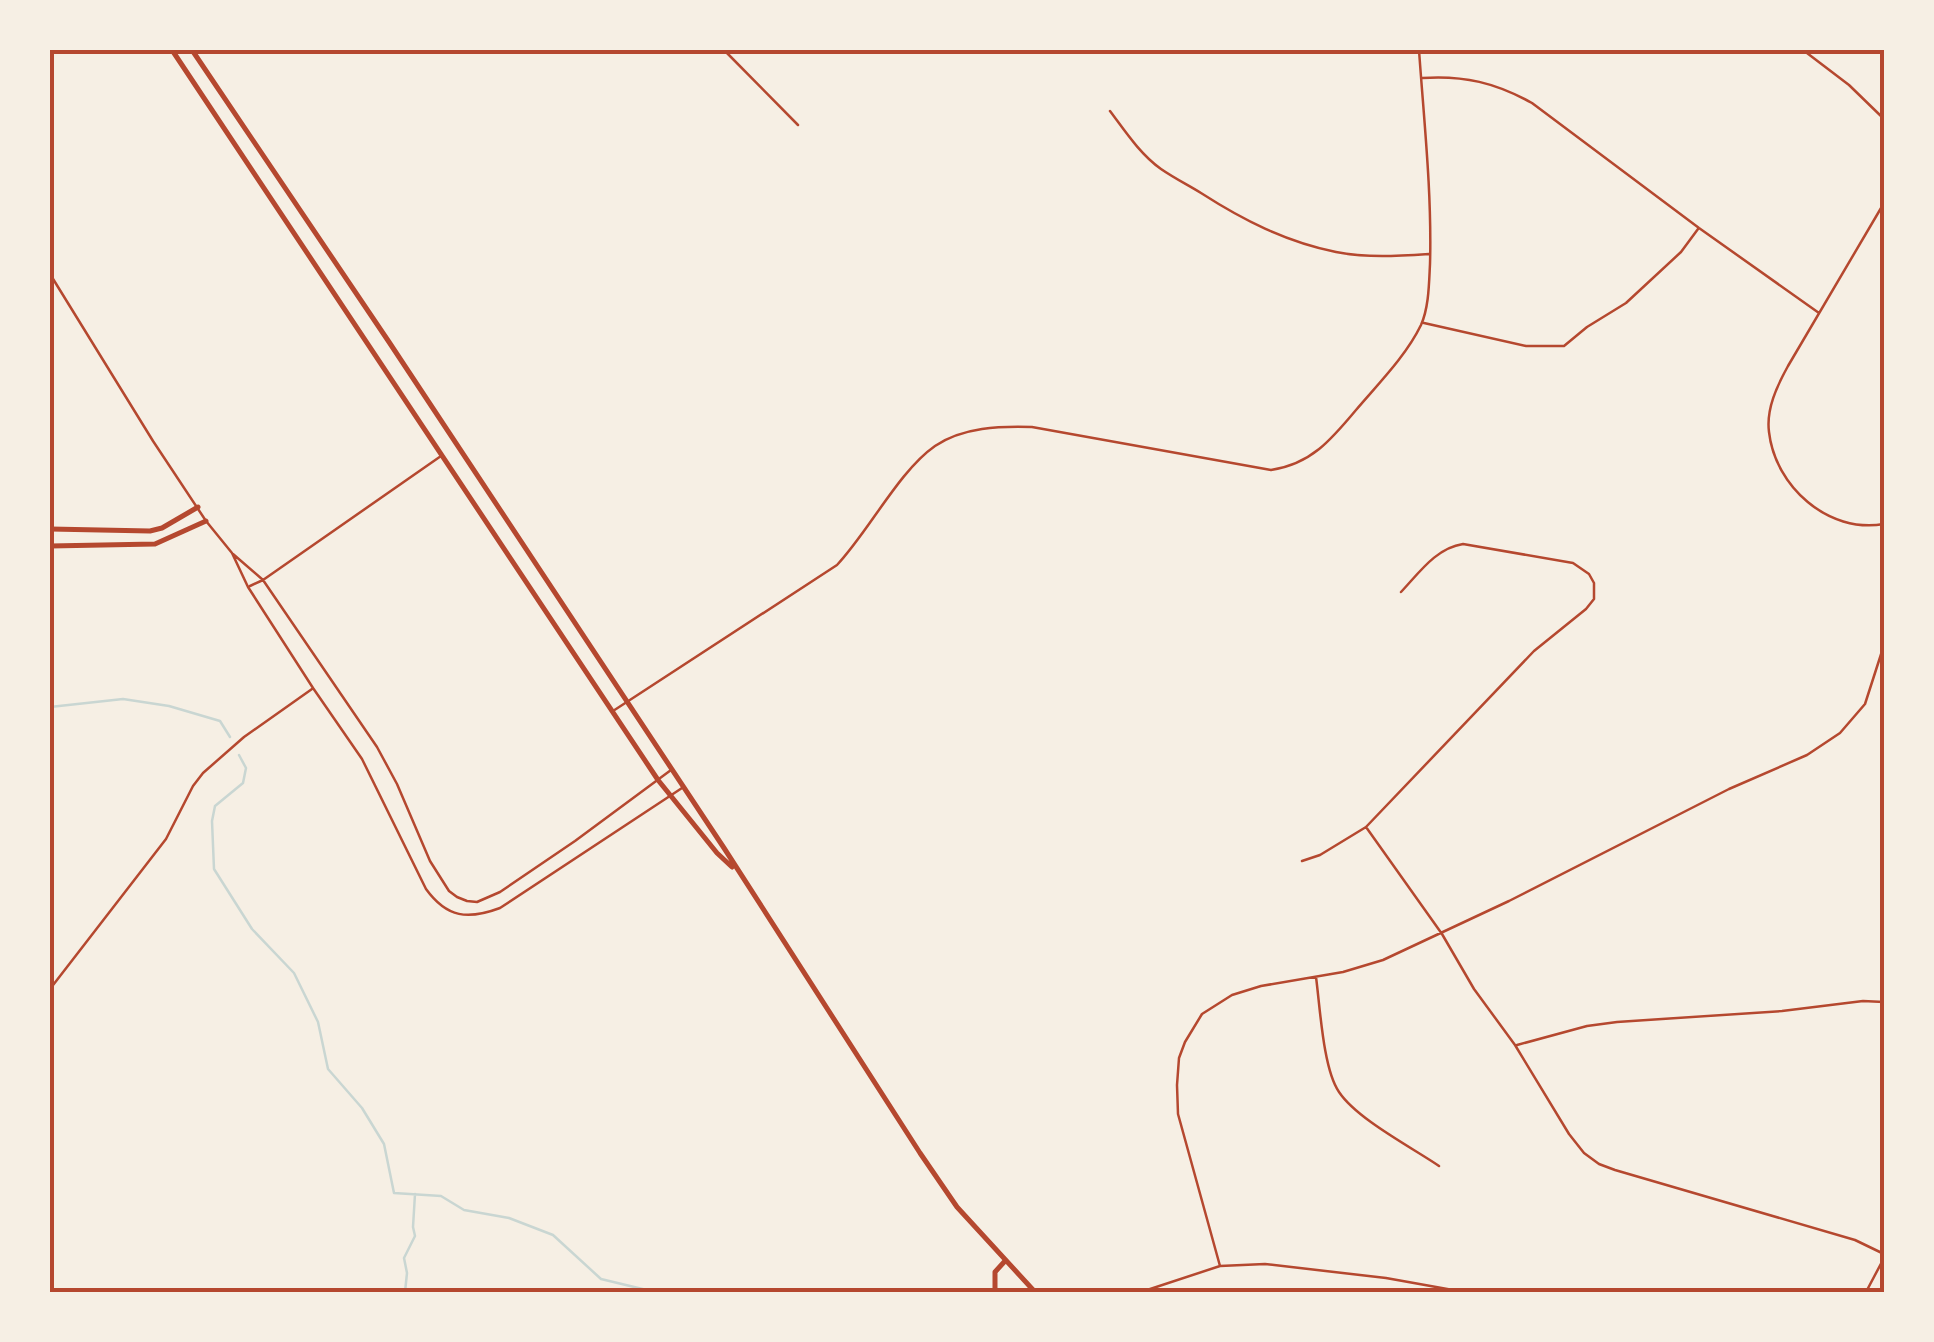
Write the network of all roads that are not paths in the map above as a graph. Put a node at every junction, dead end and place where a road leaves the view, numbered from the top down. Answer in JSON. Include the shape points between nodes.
{"nodes":[{"id":1,"x":172,"y":50,"type":"edge"},
{"id":2,"x":192,"y":50,"type":"edge"},
{"id":3,"x":724,"y":50,"type":"edge"},
{"id":4,"x":1419,"y":50,"type":"edge"},
{"id":5,"x":1803,"y":50,"type":"edge"},
{"id":6,"x":1421,"y":78,"type":"junction"},
{"id":7,"x":1110,"y":111,"type":"dead end"},
{"id":8,"x":1884,"y":119,"type":"edge"},
{"id":9,"x":798,"y":125,"type":"dead end"},
{"id":10,"x":1884,"y":202,"type":"edge"},
{"id":11,"x":1699,"y":228,"type":"junction"},
{"id":12,"x":1430,"y":254,"type":"junction"},
{"id":13,"x":50,"y":274,"type":"edge"},
{"id":14,"x":1819,"y":313,"type":"junction"},
{"id":15,"x":1422,"y":322,"type":"junction"},
{"id":16,"x":441,"y":456,"type":"junction"},
{"id":17,"x":198,"y":507,"type":"junction"},
{"id":18,"x":206,"y":521,"type":"junction"},
{"id":19,"x":1884,"y":524,"type":"edge"},
{"id":20,"x":50,"y":529,"type":"edge"},
{"id":21,"x":86,"y":531,"type":"junction"},
{"id":22,"x":50,"y":546,"type":"edge"},
{"id":23,"x":87,"y":547,"type":"junction"},
{"id":24,"x":232,"y":553,"type":"junction"},
{"id":25,"x":263,"y":580,"type":"junction"},
{"id":26,"x":248,"y":587,"type":"junction"},
{"id":27,"x":1402,"y":592,"type":"dead end"},
{"id":28,"x":1884,"y":645,"type":"edge"},
{"id":29,"x":313,"y":688,"type":"junction"},
{"id":30,"x":626,"y":702,"type":"junction"},
{"id":31,"x":613,"y":711,"type":"junction"},
{"id":32,"x":671,"y":770,"type":"junction"},
{"id":33,"x":658,"y":780,"type":"junction"},
{"id":34,"x":684,"y":787,"type":"junction"},
{"id":35,"x":670,"y":796,"type":"junction"},
{"id":36,"x":1366,"y":828,"type":"junction"},
{"id":37,"x":1302,"y":861,"type":"dead end"},
{"id":38,"x":738,"y":872,"type":"junction"},
{"id":39,"x":1442,"y":934,"type":"junction"},
{"id":40,"x":1316,"y":976,"type":"junction"},
{"id":41,"x":50,"y":989,"type":"edge"},
{"id":42,"x":1884,"y":1002,"type":"edge"},
{"id":43,"x":1515,"y":1046,"type":"junction"},
{"id":44,"x":1439,"y":1166,"type":"dead end"},
{"id":45,"x":1884,"y":1256,"type":"edge"},
{"id":46,"x":1005,"y":1261,"type":"junction"},
{"id":47,"x":1220,"y":1266,"type":"junction"},
{"id":48,"x":996,"y":1292,"type":"edge"},
{"id":49,"x":1037,"y":1292,"type":"edge"},
{"id":50,"x":1140,"y":1292,"type":"edge"},
{"id":51,"x":1464,"y":1292,"type":"edge"},
{"id":52,"x":1866,"y":1292,"type":"edge"}],
"edges":[{"from":1,"to":16,"type":"street"},
{"from":2,"to":30,"type":"street"},
{"from":3,"to":9,"type":"lane"},
{"from":4,"to":6,"type":"lane"},
{"from":5,"to":8,"type":"lane"},
{"from":6,"to":11,"type":"lane","via":[[1466,78],[1508,90]]},
{"from":6,"to":12,"type":"lane"},
{"from":7,"to":12,"type":"lane","via":[[1160,168],[1252,224],[1339,253]]},
{"from":10,"to":14,"type":"lane"},
{"from":11,"to":14,"type":"lane"},
{"from":11,"to":15,"type":"lane","via":[[1626,303],[1564,346],[1526,346]]},
{"from":12,"to":15,"type":"lane"},
{"from":13,"to":17,"type":"lane"},
{"from":14,"to":19,"type":"lane","via":[[1777,387],[1769,420],[1773,453],[1792,488],[1819,510],[1854,523]]},
{"from":15,"to":30,"type":"lane","via":[[1345,424],[1308,459],[1284,468],[1032,427],[951,437],[911,468],[838,565]]},
{"from":16,"to":25,"type":"lane"},
{"from":16,"to":31,"type":"street"},
{"from":17,"to":18,"type":"lane"},
{"from":17,"to":21,"type":"street","via":[[150,531]]},
{"from":18,"to":23,"type":"street","via":[[156,544]]},
{"from":18,"to":24,"type":"lane"},
{"from":20,"to":21,"type":"street"},
{"from":21,"to":23,"type":"street"},
{"from":22,"to":23,"type":"street"},
{"from":24,"to":25,"type":"lane"},
{"from":24,"to":26,"type":"lane"},
{"from":25,"to":26,"type":"lane"},
{"from":25,"to":33,"type":"lane","via":[[378,748],[430,861],[457,897],[478,902],[500,892]]},
{"from":26,"to":29,"type":"lane"},
{"from":27,"to":36,"type":"lane","via":[[1437,554],[1463,544],[1573,563],[1589,574],[1595,590],[1586,609],[1520,664]]},
{"from":28,"to":39,"type":"lane","via":[[1865,704],[1808,755]]},
{"from":29,"to":35,"type":"lane","via":[[362,758],[426,889],[459,914],[500,908]]},
{"from":29,"to":41,"type":"lane","via":[[208,766],[166,839]]},
{"from":30,"to":31,"type":"lane"},
{"from":30,"to":32,"type":"street"},
{"from":31,"to":33,"type":"street"},
{"from":32,"to":33,"type":"lane"},
{"from":32,"to":34,"type":"street"},
{"from":33,"to":35,"type":"street"},
{"from":34,"to":35,"type":"lane"},
{"from":34,"to":38,"type":"street"},
{"from":35,"to":38,"type":"street"},
{"from":36,"to":37,"type":"lane"},
{"from":36,"to":39,"type":"lane"},
{"from":38,"to":46,"type":"street","via":[[957,1207]]},
{"from":39,"to":40,"type":"lane","via":[[1383,960]]},
{"from":39,"to":43,"type":"lane"},
{"from":40,"to":44,"type":"lane","via":[[1338,1092]]},
{"from":40,"to":47,"type":"lane","via":[[1232,995],[1202,1014],[1179,1058],[1178,1114]]},
{"from":42,"to":43,"type":"lane","via":[[1617,1022]]},
{"from":43,"to":45,"type":"lane","via":[[1569,1134],[1600,1164],[1854,1240]]},
{"from":45,"to":52,"type":"lane"},
{"from":46,"to":48,"type":"street","via":[[996,1272]]},
{"from":46,"to":49,"type":"street"},
{"from":47,"to":50,"type":"lane"},
{"from":47,"to":51,"type":"lane","via":[[1280,1265]]}]}
